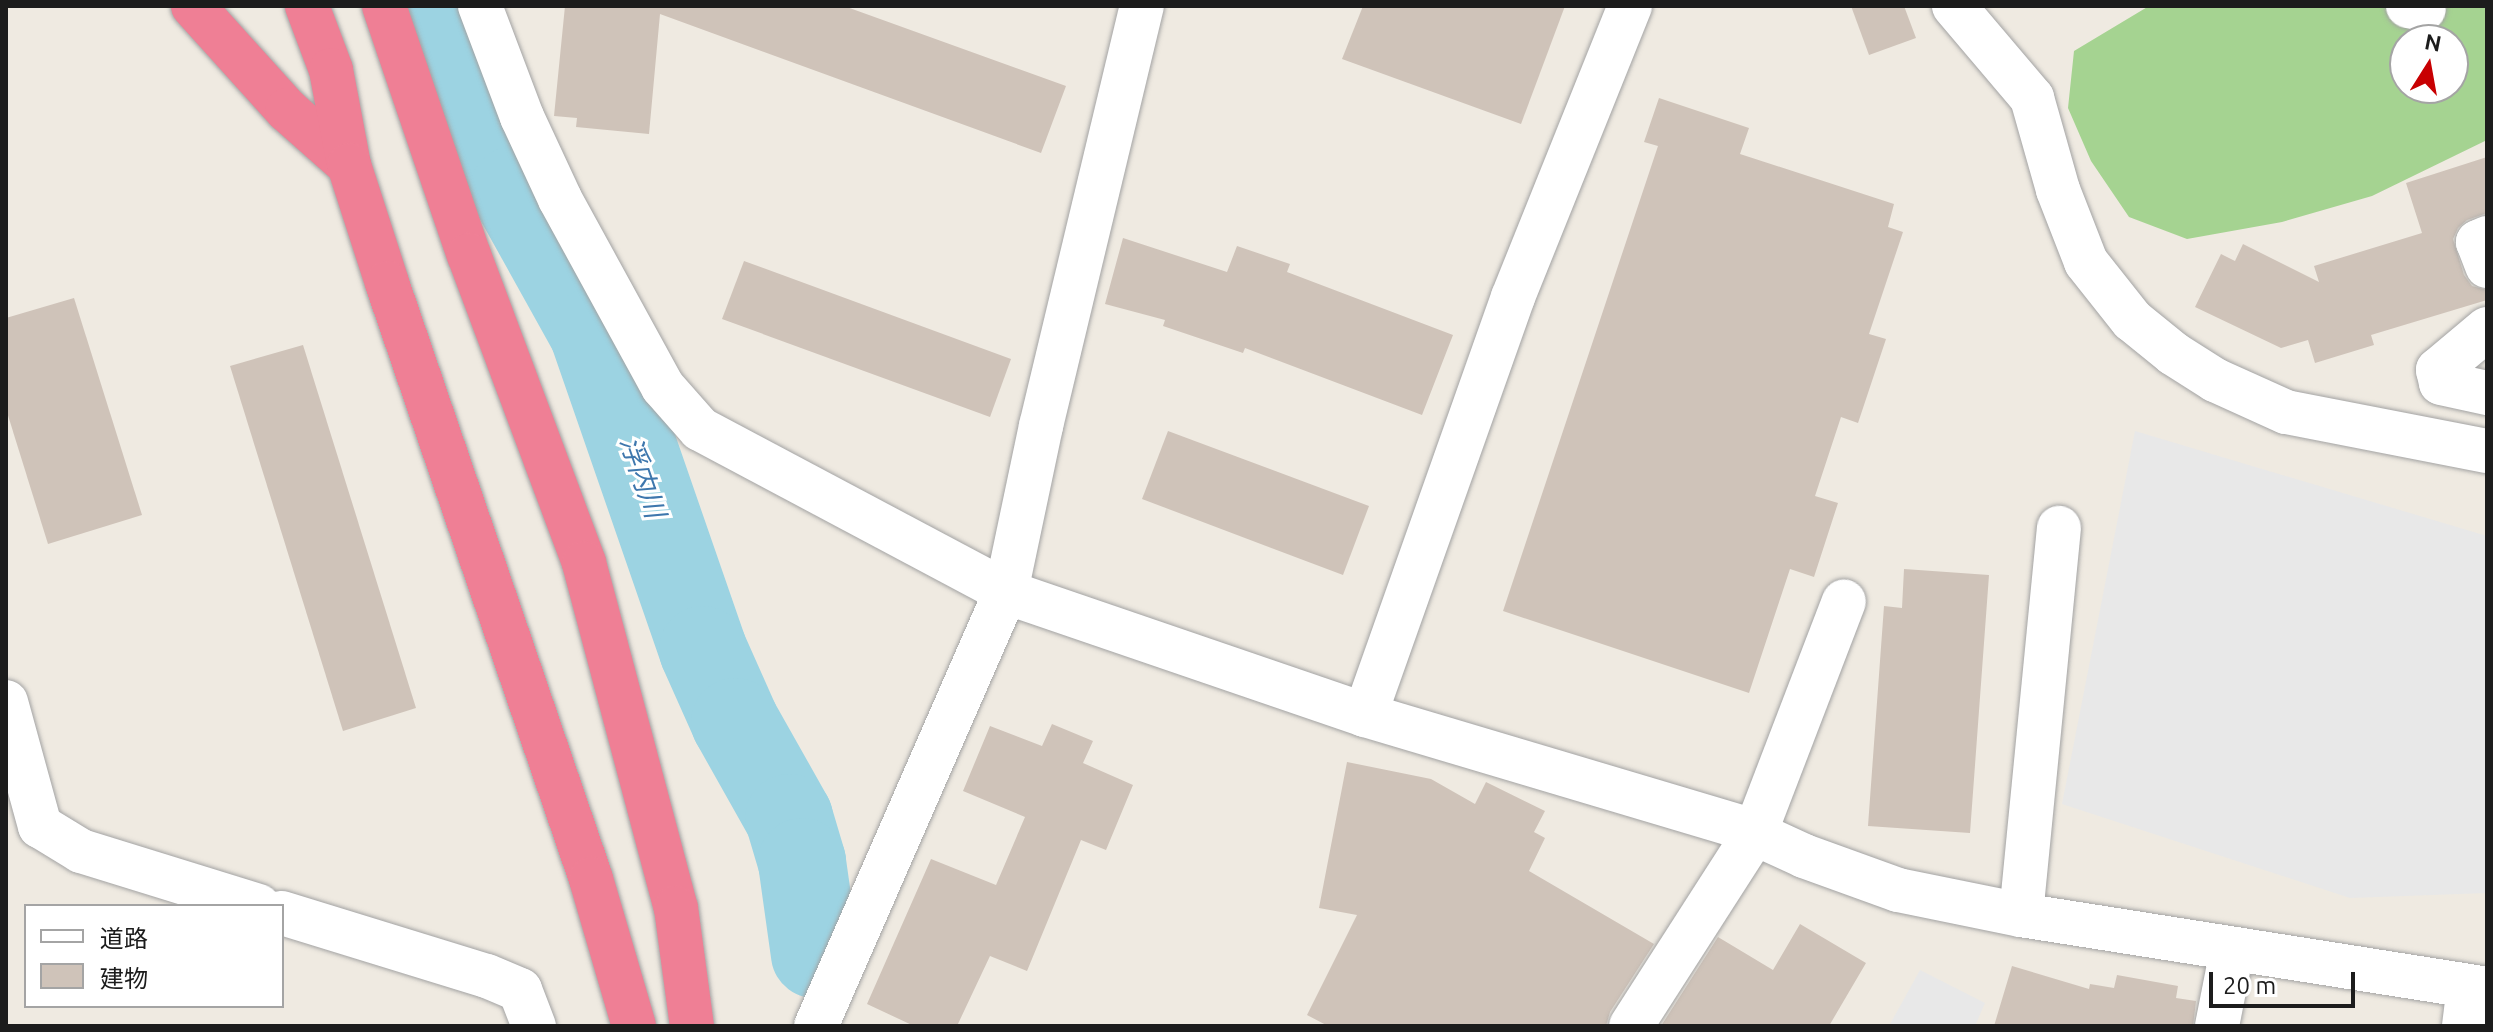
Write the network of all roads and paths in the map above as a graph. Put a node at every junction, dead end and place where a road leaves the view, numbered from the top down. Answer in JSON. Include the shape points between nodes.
{"nodes":[{"id":1,"x":193,"y":6,"type":"edge"},
{"id":2,"x":307,"y":6,"type":"edge"},
{"id":3,"x":384,"y":6,"type":"edge"},
{"id":4,"x":480,"y":6,"type":"edge"},
{"id":5,"x":1142,"y":6,"type":"edge"},
{"id":6,"x":1630,"y":6,"type":"edge"},
{"id":7,"x":1954,"y":6,"type":"edge"},
{"id":8,"x":349,"y":165,"type":"junction"},
{"id":9,"x":2487,"y":238,"type":"edge"},
{"id":10,"x":2487,"y":266,"type":"edge"},
{"id":11,"x":2487,"y":329,"type":"edge"},
{"id":12,"x":2487,"y":393,"type":"edge"},
{"id":13,"x":2487,"y":451,"type":"edge"},
{"id":14,"x":2059,"y":528,"type":"dead end"},
{"id":15,"x":1006,"y":592,"type":"junction"},
{"id":16,"x":1844,"y":601,"type":"dead end"},
{"id":17,"x":6,"y":702,"type":"edge"},
{"id":18,"x":1365,"y":715,"type":"junction"},
{"id":19,"x":1755,"y":833,"type":"junction"},
{"id":20,"x":253,"y":904,"type":"edge"},
{"id":21,"x":284,"y":914,"type":"edge"},
{"id":22,"x":2021,"y":915,"type":"junction"},
{"id":23,"x":2232,"y":950,"type":"junction"},
{"id":24,"x":2473,"y":1001,"type":"edge"},
{"id":25,"x":534,"y":1026,"type":"edge"},
{"id":26,"x":634,"y":1026,"type":"edge"},
{"id":27,"x":692,"y":1026,"type":"edge"},
{"id":28,"x":816,"y":1026,"type":"edge"},
{"id":29,"x":1631,"y":1026,"type":"edge"},
{"id":30,"x":2217,"y":1026,"type":"edge"}],
"edges":[{"from":1,"to":8,"type":"highway","via":[[287,110]]},
{"from":2,"to":8,"type":"highway","via":[[331,70]]},
{"from":3,"to":27,"type":"highway","via":[[469,255],[584,563],[676,908]]},
{"from":4,"to":15,"type":"street","via":[[560,199],[672,398],[700,429]]},
{"from":5,"to":15,"type":"street"},
{"from":6,"to":18,"type":"street","via":[[1513,297]]},
{"from":7,"to":13,"type":"street","via":[[2032,98],[2058,190],[2086,262],[2132,320],[2215,380],[2286,412]]},
{"from":8,"to":26,"type":"highway","via":[[596,894]]},
{"from":9,"to":10,"type":"street","via":[[2478,242]]},
{"from":11,"to":12,"type":"street","via":[[2438,370],[2441,383]]},
{"from":14,"to":22,"type":"street"},
{"from":15,"to":18,"type":"street"},
{"from":15,"to":28,"type":"street"},
{"from":16,"to":19,"type":"street"},
{"from":17,"to":20,"type":"street","via":[[40,826],[81,851]]},
{"from":18,"to":19,"type":"street"},
{"from":19,"to":22,"type":"street","via":[[1898,890]]},
{"from":19,"to":29,"type":"street"},
{"from":21,"to":25,"type":"street","via":[[520,990]]},
{"from":22,"to":23,"type":"street"},
{"from":23,"to":24,"type":"street"},
{"from":23,"to":30,"type":"street"}]}
